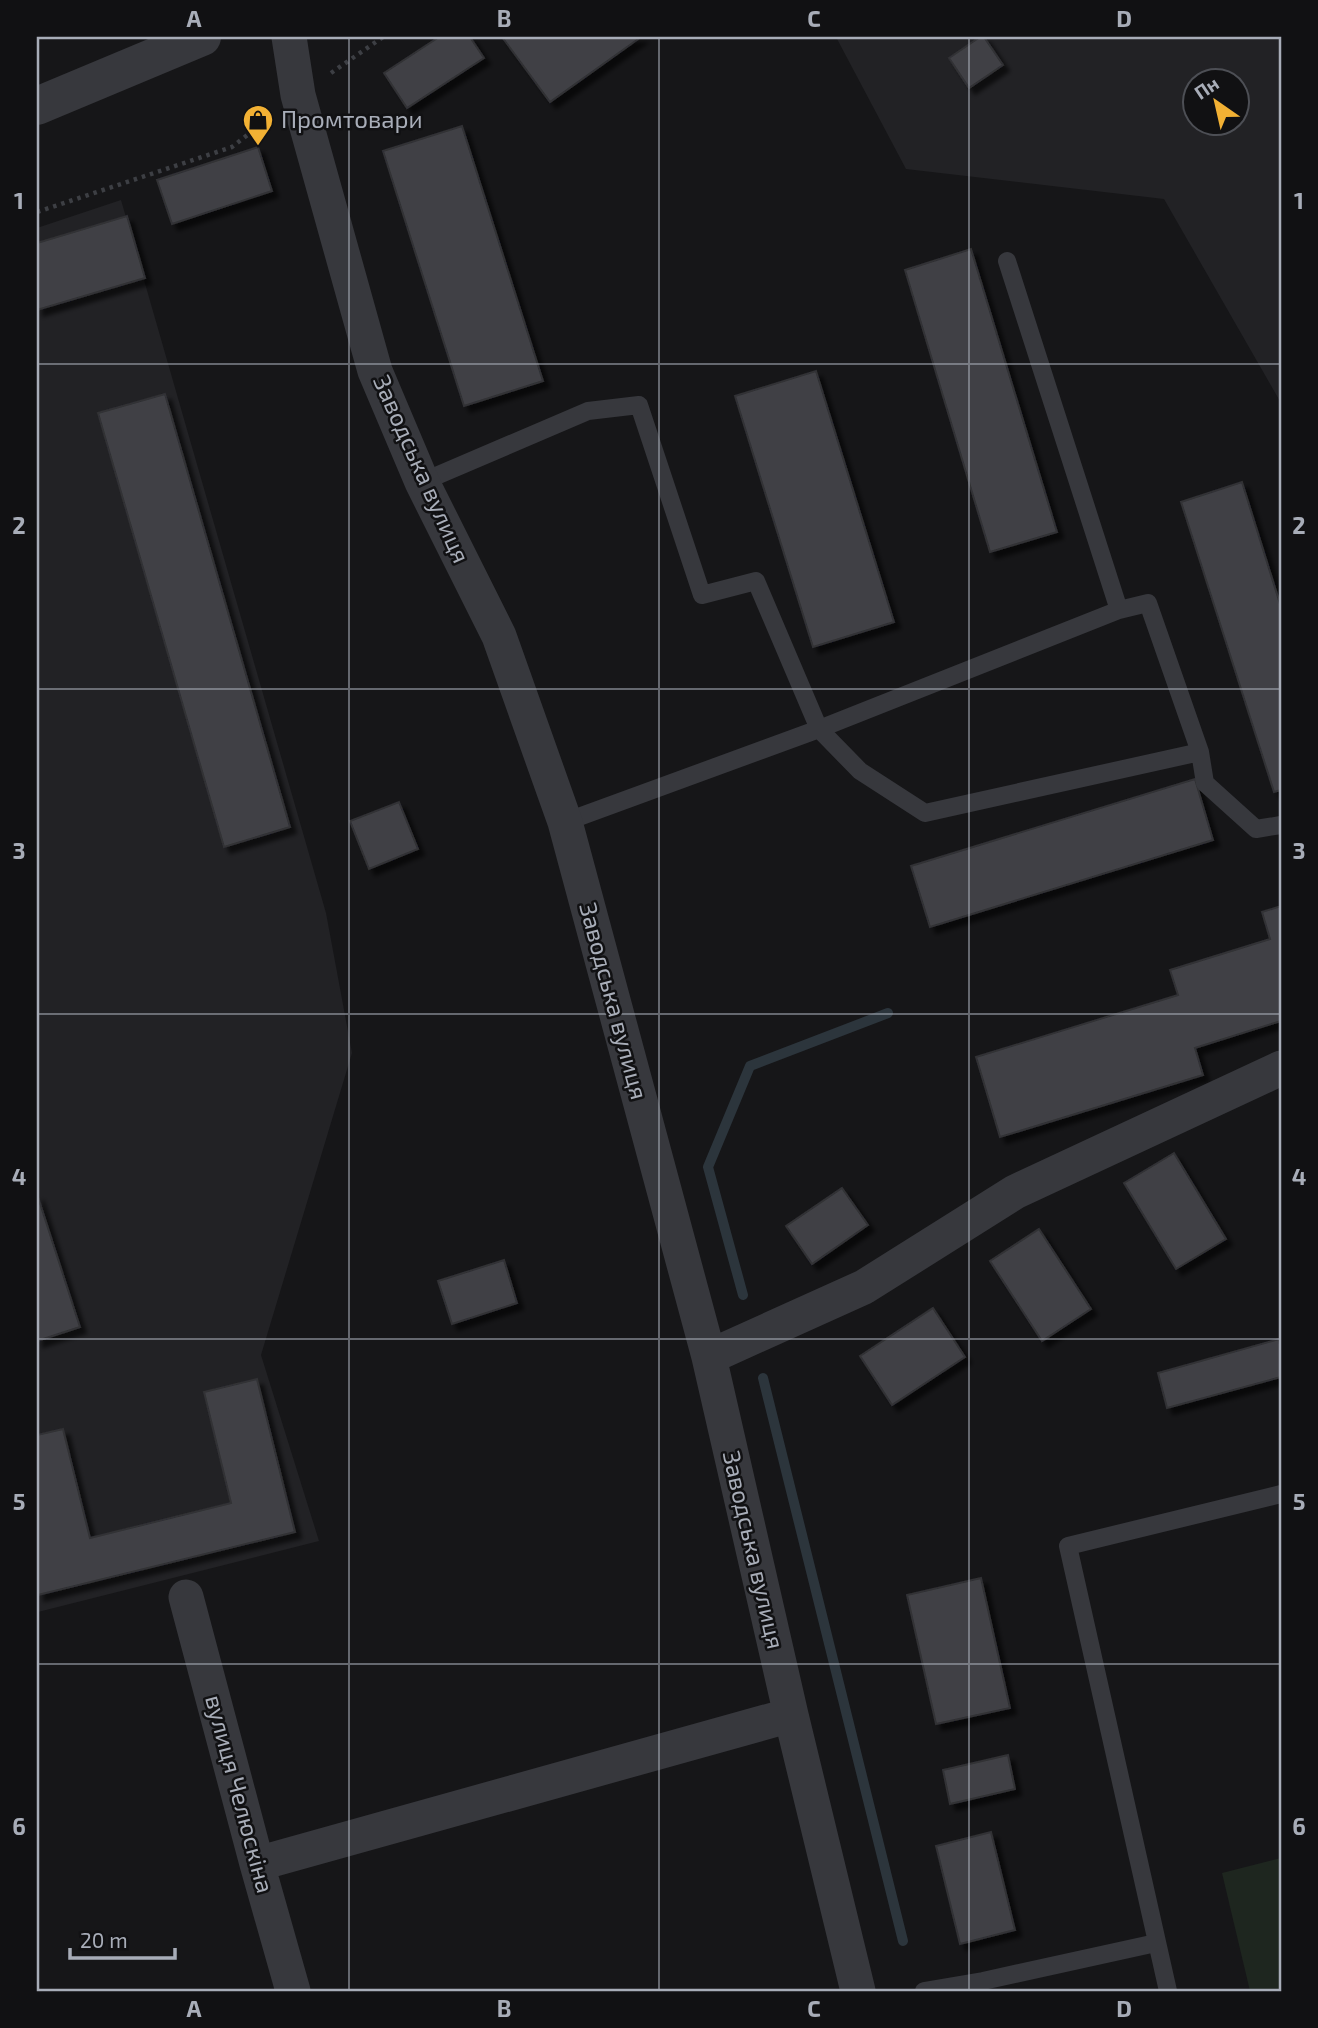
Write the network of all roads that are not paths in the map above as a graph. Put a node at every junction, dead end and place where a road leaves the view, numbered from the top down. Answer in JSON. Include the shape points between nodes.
{"nodes":[{"id":1,"x":202,"y":37,"type":"edge"},
{"id":2,"x":289,"y":37,"type":"edge"},
{"id":3,"x":37,"y":106,"type":"edge"},
{"id":4,"x":1007,"y":261,"type":"dead end"},
{"id":5,"x":422,"y":481,"type":"junction"},
{"id":6,"x":1119,"y":610,"type":"junction"},
{"id":7,"x":819,"y":729,"type":"junction"},
{"id":8,"x":1200,"y":752,"type":"junction"},
{"id":9,"x":565,"y":822,"type":"junction"},
{"id":10,"x":1281,"y":825,"type":"edge"},
{"id":11,"x":1281,"y":1068,"type":"edge"},
{"id":12,"x":709,"y":1357,"type":"junction"},
{"id":13,"x":1281,"y":1494,"type":"edge"},
{"id":14,"x":186,"y":1597,"type":"dead end"},
{"id":15,"x":791,"y":1715,"type":"junction"},
{"id":16,"x":257,"y":1864,"type":"junction"},
{"id":17,"x":1156,"y":1943,"type":"junction"},
{"id":18,"x":293,"y":1991,"type":"edge"},
{"id":19,"x":858,"y":1991,"type":"edge"},
{"id":20,"x":924,"y":1991,"type":"edge"},
{"id":21,"x":1168,"y":1991,"type":"edge"}],
"edges":[{"from":1,"to":3,"type":"street"},
{"from":2,"to":5,"type":"street","name":"Заводська вулиця","via":[[298,95],[375,371]]},
{"from":4,"to":6,"type":"lane"},
{"from":5,"to":7,"type":"lane","via":[[588,411],[639,405],[702,595],[756,581]]},
{"from":5,"to":9,"type":"street","name":"Заводська вулиця","via":[[499,636]]},
{"from":6,"to":7,"type":"lane"},
{"from":6,"to":8,"type":"lane","via":[[1149,603]]},
{"from":7,"to":8,"type":"lane","via":[[860,771],[925,813]]},
{"from":7,"to":9,"type":"lane"},
{"from":8,"to":10,"type":"lane","via":[[1205,783],[1256,829]]},
{"from":9,"to":12,"type":"street","name":"Заводська вулиця"},
{"from":11,"to":12,"type":"street","via":[[1015,1192],[864,1287]]},
{"from":12,"to":15,"type":"street","name":"Заводська вулиця"},
{"from":13,"to":17,"type":"lane","via":[[1068,1546]]},
{"from":14,"to":16,"type":"street","name":"вулиця Челюскіна"},
{"from":15,"to":16,"type":"street"},
{"from":15,"to":19,"type":"street","name":"Заводська вулиця"},
{"from":16,"to":18,"type":"street","name":"вулиця Челюскіна"},
{"from":17,"to":20,"type":"lane"},
{"from":17,"to":21,"type":"lane"}]}
